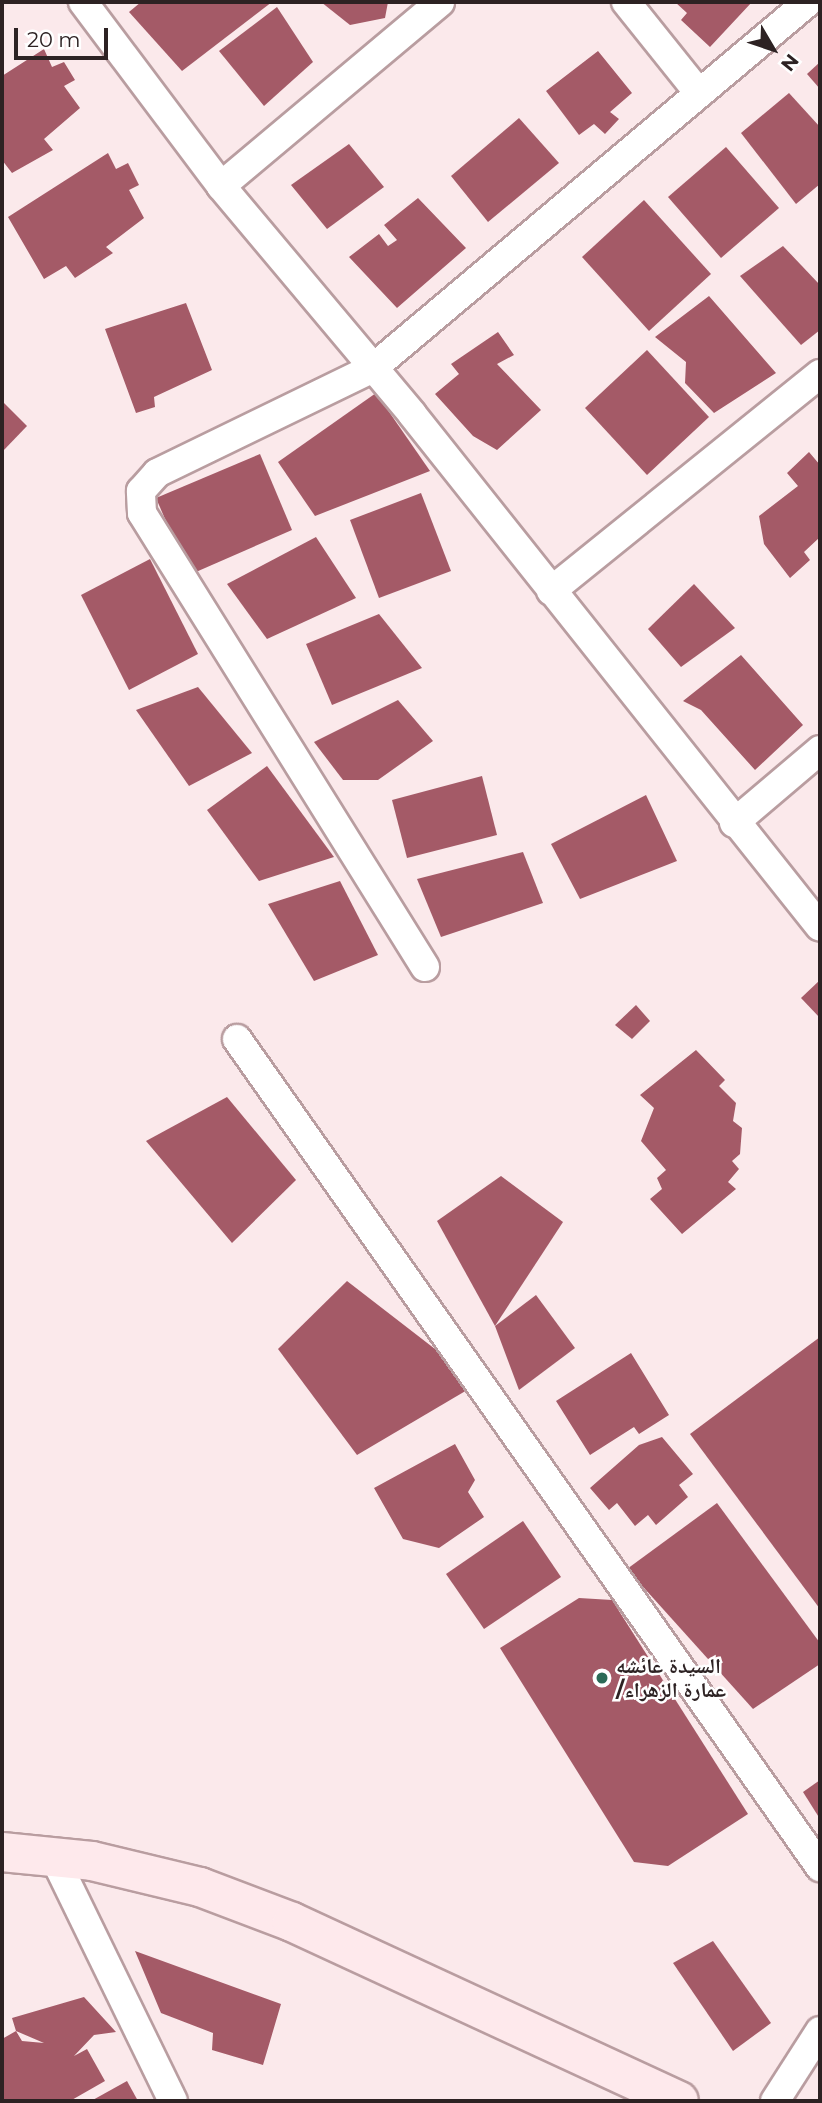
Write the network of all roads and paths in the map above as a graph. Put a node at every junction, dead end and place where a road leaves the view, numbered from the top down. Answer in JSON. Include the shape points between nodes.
{"nodes":[{"id":1,"x":83,"y":2,"type":"edge"},
{"id":2,"x":440,"y":2,"type":"edge"},
{"id":3,"x":626,"y":2,"type":"edge"},
{"id":4,"x":808,"y":2,"type":"edge"},
{"id":5,"x":699,"y":93,"type":"junction"},
{"id":6,"x":221,"y":186,"type":"junction"},
{"id":7,"x":373,"y":368,"type":"junction"},
{"id":8,"x":820,"y":374,"type":"edge"},
{"id":9,"x":551,"y":591,"type":"junction"},
{"id":10,"x":820,"y":750,"type":"edge"},
{"id":11,"x":734,"y":823,"type":"junction"},
{"id":12,"x":820,"y":927,"type":"edge"},
{"id":13,"x":425,"y":967,"type":"dead end"},
{"id":14,"x":237,"y":1039,"type":"dead end"},
{"id":15,"x":2,"y":1852,"type":"edge"},
{"id":16,"x":54,"y":1857,"type":"junction"},
{"id":17,"x":820,"y":1867,"type":"edge"},
{"id":18,"x":820,"y":2031,"type":"edge"},
{"id":19,"x":173,"y":2101,"type":"edge"},
{"id":20,"x":679,"y":2101,"type":"edge"},
{"id":21,"x":775,"y":2101,"type":"edge"}],
"edges":[{"from":1,"to":6,"type":"street"},
{"from":2,"to":6,"type":"street"},
{"from":3,"to":5,"type":"street"},
{"from":4,"to":5,"type":"street"},
{"from":5,"to":7,"type":"street"},
{"from":6,"to":7,"type":"street"},
{"from":7,"to":9,"type":"street"},
{"from":7,"to":13,"type":"street","via":[[157,473],[147,481],[139,500],[149,525]]},
{"from":8,"to":9,"type":"street"},
{"from":9,"to":11,"type":"street"},
{"from":10,"to":11,"type":"street"},
{"from":11,"to":12,"type":"street"},
{"from":14,"to":17,"type":"street"},
{"from":15,"to":16,"type":"main road"},
{"from":16,"to":19,"type":"street"},
{"from":16,"to":20,"type":"main road","via":[[142,1870],[292,1922]]},
{"from":18,"to":21,"type":"street"}]}
